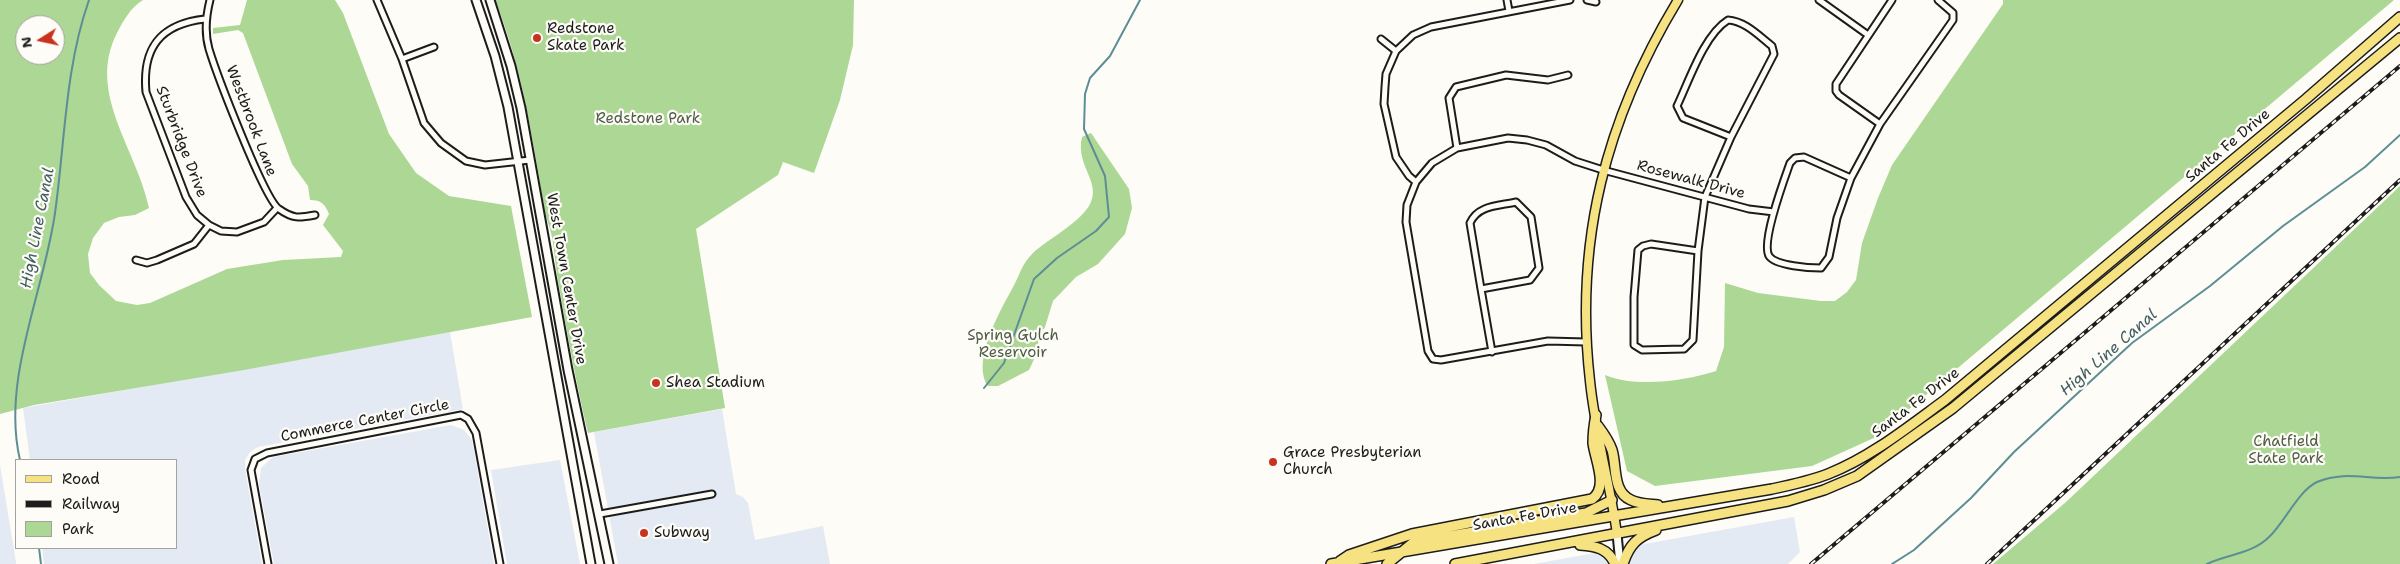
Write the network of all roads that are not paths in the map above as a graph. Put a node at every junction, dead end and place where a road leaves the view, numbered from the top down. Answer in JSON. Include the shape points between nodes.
{"nodes":[{"id":1,"x":210,"y":0,"type":"edge"},
{"id":2,"x":377,"y":0,"type":"edge"},
{"id":3,"x":476,"y":0,"type":"edge"},
{"id":4,"x":490,"y":0,"type":"edge"},
{"id":5,"x":1507,"y":0,"type":"edge"},
{"id":6,"x":1570,"y":0,"type":"edge"},
{"id":7,"x":1586,"y":0,"type":"edge"},
{"id":8,"x":1678,"y":0,"type":"edge"},
{"id":9,"x":1819,"y":0,"type":"edge"},
{"id":10,"x":1892,"y":0,"type":"edge"},
{"id":11,"x":1938,"y":0,"type":"edge"},
{"id":12,"x":1596,"y":2,"type":"dead end"},
{"id":13,"x":1509,"y":11,"type":"junction"},
{"id":14,"x":2400,"y":17,"type":"edge"},
{"id":15,"x":205,"y":19,"type":"junction"},
{"id":16,"x":1868,"y":35,"type":"junction"},
{"id":17,"x":2400,"y":38,"type":"edge"},
{"id":18,"x":1381,"y":40,"type":"dead end"},
{"id":19,"x":434,"y":47,"type":"dead end"},
{"id":20,"x":1396,"y":51,"type":"junction"},
{"id":21,"x":402,"y":59,"type":"junction"},
{"id":22,"x":1568,"y":75,"type":"dead end"},
{"id":23,"x":1880,"y":124,"type":"junction"},
{"id":24,"x":1731,"y":138,"type":"junction"},
{"id":25,"x":1457,"y":148,"type":"junction"},
{"id":26,"x":530,"y":160,"type":"junction"},
{"id":27,"x":518,"y":162,"type":"junction"},
{"id":28,"x":1603,"y":170,"type":"junction"},
{"id":29,"x":1851,"y":178,"type":"junction"},
{"id":30,"x":1416,"y":182,"type":"junction"},
{"id":31,"x":1705,"y":197,"type":"junction"},
{"id":32,"x":277,"y":208,"type":"junction"},
{"id":33,"x":1774,"y":212,"type":"junction"},
{"id":34,"x":315,"y":215,"type":"dead end"},
{"id":35,"x":209,"y":225,"type":"junction"},
{"id":36,"x":1698,"y":251,"type":"junction"},
{"id":37,"x":136,"y":260,"type":"dead end"},
{"id":38,"x":1481,"y":289,"type":"junction"},
{"id":39,"x":1586,"y":342,"type":"junction"},
{"id":40,"x":1492,"y":352,"type":"junction"},
{"id":41,"x":1596,"y":415,"type":"junction"},
{"id":42,"x":1598,"y":426,"type":"junction"},
{"id":43,"x":712,"y":494,"type":"dead end"},
{"id":44,"x":1612,"y":500,"type":"junction"},
{"id":45,"x":1671,"y":506,"type":"junction"},
{"id":46,"x":600,"y":514,"type":"junction"},
{"id":47,"x":1614,"y":516,"type":"junction"},
{"id":48,"x":1677,"y":522,"type":"junction"},
{"id":49,"x":1617,"y":534,"type":"junction"},
{"id":50,"x":1565,"y":544,"type":"junction"},
{"id":51,"x":1399,"y":554,"type":"junction"},
{"id":52,"x":1335,"y":563,"type":"edge"},
{"id":53,"x":268,"y":564,"type":"edge"},
{"id":54,"x":500,"y":564,"type":"edge"},
{"id":55,"x":591,"y":564,"type":"edge"},
{"id":56,"x":609,"y":564,"type":"edge"},
{"id":57,"x":1387,"y":564,"type":"edge"},
{"id":58,"x":1456,"y":564,"type":"edge"},
{"id":59,"x":1615,"y":564,"type":"edge"},
{"id":60,"x":1622,"y":564,"type":"edge"}],
"edges":[{"from":1,"to":15,"type":"street","name":"Westbrook Lane"},
{"from":2,"to":21,"type":"street"},
{"from":3,"to":27,"type":"street","name":"West Town Center Drive","via":[[495,56]]},
{"from":4,"to":26,"type":"street","name":"West Town Center Drive","via":[[511,66]]},
{"from":5,"to":13,"type":"street"},
{"from":6,"to":13,"type":"street"},
{"from":7,"to":12,"type":"street"},
{"from":8,"to":28,"type":"main road","via":[[1647,52]]},
{"from":9,"to":16,"type":"street"},
{"from":10,"to":16,"type":"street"},
{"from":11,"to":23,"type":"street","via":[[1953,13],[1950,26]]},
{"from":13,"to":20,"type":"street","via":[[1431,27],[1413,34]]},
{"from":14,"to":45,"type":"highway","name":"Santa Fe Drive","via":[[1945,400],[1887,442],[1842,468],[1812,480]]},
{"from":15,"to":32,"type":"street","name":"Westbrook Lane","via":[[209,48],[263,187]]},
{"from":15,"to":35,"type":"street","name":"Sturbridge Drive","via":[[188,21],[168,29],[154,44],[146,60],[144,75],[146,92],[186,198],[197,215]]},
{"from":16,"to":23,"type":"street","via":[[1839,76],[1836,91]]},
{"from":17,"to":48,"type":"highway","name":"Santa Fe Drive","via":[[1953,408],[1892,453],[1857,476],[1807,496]]},
{"from":18,"to":20,"type":"street"},
{"from":19,"to":21,"type":"street"},
{"from":20,"to":30,"type":"street","via":[[1386,74],[1384,104],[1396,157]]},
{"from":21,"to":27,"type":"street","via":[[424,123],[441,143],[466,161],[485,165]]},
{"from":22,"to":25,"type":"street","via":[[1548,80],[1506,75],[1456,87],[1449,98]]},
{"from":23,"to":29,"type":"street"},
{"from":24,"to":24,"type":"street","via":[[1774,54],[1772,46],[1746,26],[1728,20],[1720,26],[1699,58],[1677,106],[1682,118]]},
{"from":24,"to":31,"type":"street"},
{"from":25,"to":28,"type":"street","name":"Rosewalk Drive","via":[[1508,138],[1527,140],[1546,145],[1575,162]]},
{"from":25,"to":30,"type":"street","name":"Rosewalk Drive","via":[[1432,163]]},
{"from":26,"to":27,"type":"street"},
{"from":26,"to":46,"type":"street","name":"West Town Center Drive","via":[[568,370]]},
{"from":27,"to":55,"type":"street","name":"West Town Center Drive"},
{"from":28,"to":31,"type":"street","name":"Rosewalk Drive"},
{"from":28,"to":39,"type":"main road","via":[[1593,216],[1586,296]]},
{"from":29,"to":33,"type":"street","via":[[1804,157],[1795,158],[1790,163]]},
{"from":29,"to":33,"type":"street","via":[[1837,218],[1829,258],[1821,268],[1776,263],[1770,258],[1767,249]]},
{"from":30,"to":40,"type":"street","name":"Rosewalk Drive","via":[[1407,205],[1406,222],[1428,351],[1433,359],[1441,360]]},
{"from":31,"to":33,"type":"street","name":"Rosewalk Drive"},
{"from":31,"to":36,"type":"street"},
{"from":32,"to":34,"type":"street","via":[[296,218]]},
{"from":32,"to":35,"type":"street","via":[[264,222],[237,232]]},
{"from":35,"to":37,"type":"street","via":[[194,244],[157,260]]},
{"from":36,"to":36,"type":"street","via":[[1693,340],[1684,349],[1642,350],[1634,345],[1638,250],[1651,244]]},
{"from":38,"to":38,"type":"street","via":[[1470,224],[1474,215],[1483,209],[1516,202],[1531,217],[1539,268],[1530,280]]},
{"from":38,"to":40,"type":"street"},
{"from":39,"to":40,"type":"street","name":"Rosewalk Drive","via":[[1548,341]]},
{"from":39,"to":41,"type":"main road"},
{"from":41,"to":42,"type":"main road"},
{"from":41,"to":52,"type":"highway","via":[[1593,444],[1601,487],[1592,499],[1403,537]]},
{"from":42,"to":44,"type":"main road"},
{"from":42,"to":45,"type":"highway","via":[[1612,451],[1623,495],[1636,502]]},
{"from":43,"to":46,"type":"street"},
{"from":44,"to":47,"type":"main road"},
{"from":44,"to":51,"type":"highway","via":[[1586,513],[1414,542]]},
{"from":45,"to":47,"type":"highway","name":"Santa Fe Drive"},
{"from":46,"to":56,"type":"street","name":"West Town Center Drive"},
{"from":47,"to":49,"type":"main road"},
{"from":47,"to":51,"type":"highway","name":"Santa Fe Drive"},
{"from":48,"to":49,"type":"highway","name":"Santa Fe Drive"},
{"from":48,"to":60,"type":"highway","via":[[1636,540]]},
{"from":49,"to":50,"type":"highway","name":"Santa Fe Drive"},
{"from":49,"to":60,"type":"street"},
{"from":50,"to":58,"type":"highway","name":"Santa Fe Drive"},
{"from":50,"to":59,"type":"highway","via":[[1600,548],[1611,556]]},
{"from":51,"to":52,"type":"highway","name":"Santa Fe Drive"},
{"from":51,"to":57,"type":"highway"},
{"from":53,"to":54,"type":"street","name":"Commerce Center Circle","via":[[250,470],[255,459],[267,453],[461,415],[468,418],[476,433]]}]}
